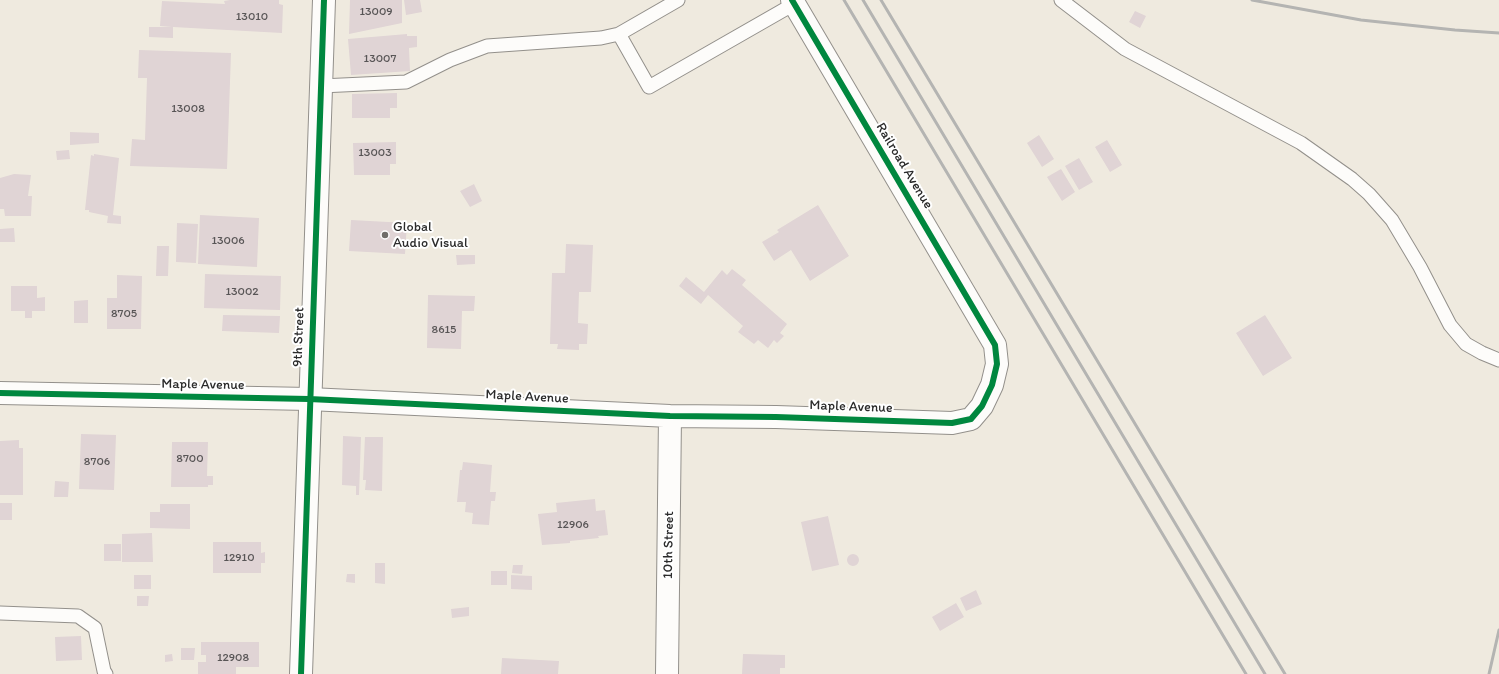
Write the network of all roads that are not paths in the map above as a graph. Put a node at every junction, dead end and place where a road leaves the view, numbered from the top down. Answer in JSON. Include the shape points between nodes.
{"nodes":[{"id":1,"x":324,"y":0,"type":"edge"},
{"id":2,"x":678,"y":0,"type":"edge"},
{"id":3,"x":1061,"y":0,"type":"edge"},
{"id":4,"x":793,"y":2,"type":"edge"},
{"id":5,"x":619,"y":34,"type":"junction"},
{"id":6,"x":321,"y":86,"type":"junction"},
{"id":7,"x":995,"y":345,"type":"joint"},
{"id":8,"x":1499,"y":360,"type":"edge"},
{"id":9,"x":0,"y":394,"type":"edge"},
{"id":10,"x":309,"y":399,"type":"junction"},
{"id":11,"x":670,"y":416,"type":"junction"},
{"id":12,"x":0,"y":612,"type":"edge"},
{"id":13,"x":106,"y":674,"type":"edge"},
{"id":14,"x":301,"y":674,"type":"edge"},
{"id":15,"x":668,"y":674,"type":"edge"}],
"edges":[{"from":1,"to":6,"type":"street","name":"9th Street"},
{"from":2,"to":5,"type":"lane"},
{"from":3,"to":8,"type":"lane","via":[[1125,48],[1301,143],[1352,180],[1369,194],[1392,220],[1450,325],[1466,344]]},
{"from":4,"to":5,"type":"lane","via":[[649,88]]},
{"from":4,"to":7,"type":"street","name":"Railroad Avenue"},
{"from":5,"to":6,"type":"lane","via":[[601,38],[488,46],[450,60],[406,82]]},
{"from":6,"to":10,"type":"street","name":"9th Street"},
{"from":7,"to":11,"type":"street","name":"Maple Avenue","via":[[997,364],[992,385],[982,406],[971,419],[952,422]]},
{"from":9,"to":10,"type":"street","name":"Maple Avenue"},
{"from":10,"to":11,"type":"street","name":"Maple Avenue"},
{"from":10,"to":14,"type":"street","name":"9th Street"},
{"from":11,"to":15,"type":"street","name":"10th Street"},
{"from":12,"to":13,"type":"lane","via":[[78,616],[95,628]]}]}
